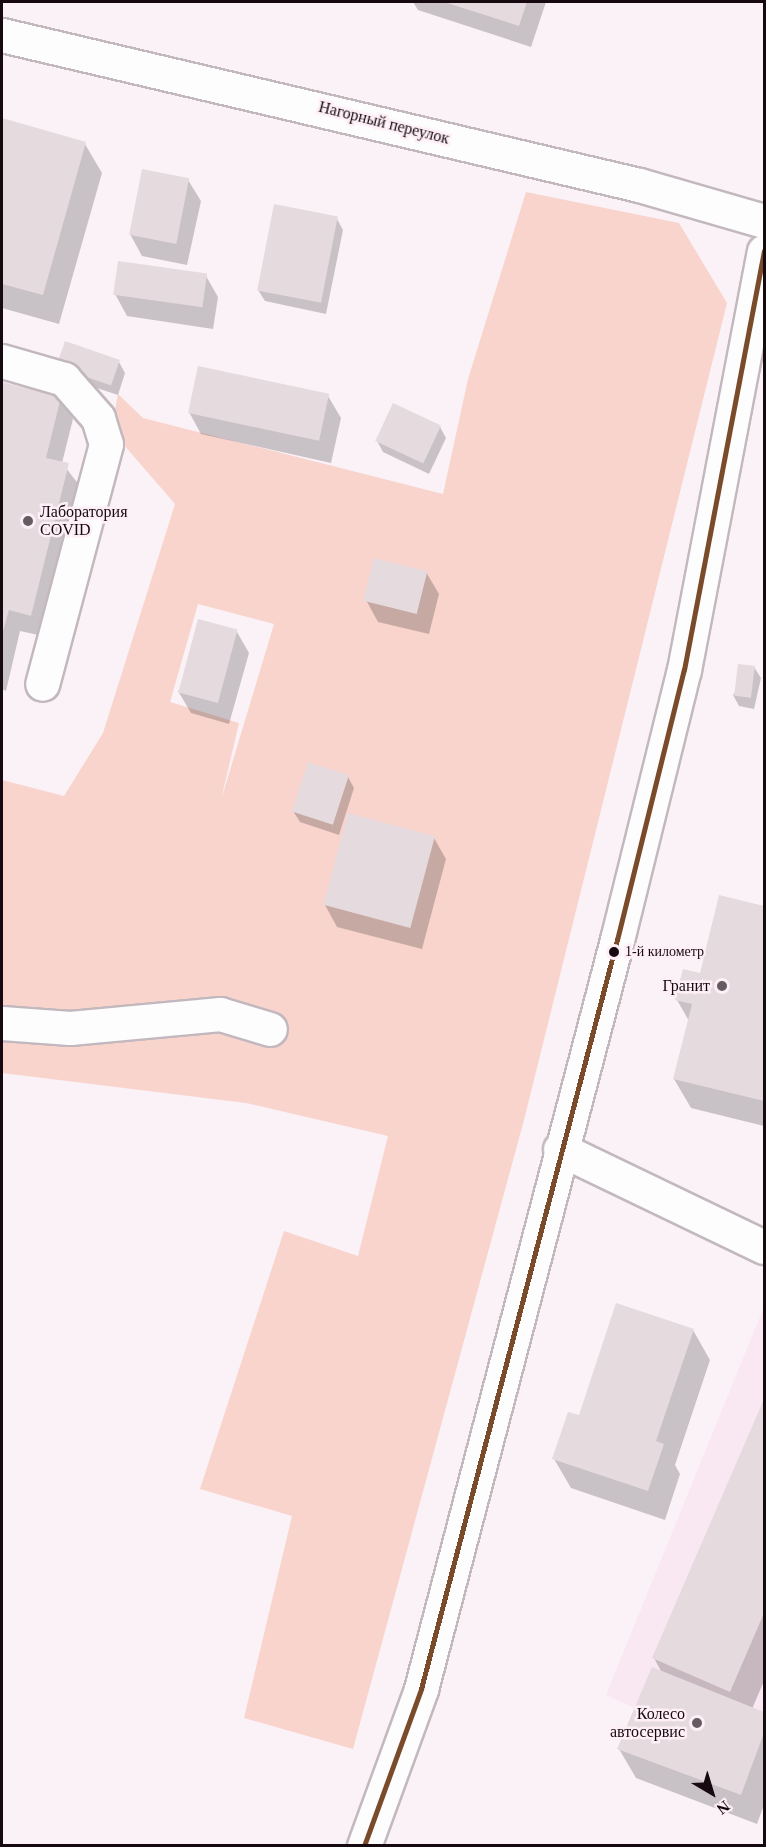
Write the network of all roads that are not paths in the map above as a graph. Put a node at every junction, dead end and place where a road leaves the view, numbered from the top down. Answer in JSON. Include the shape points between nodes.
{"nodes":[{"id":1,"x":2,"y":35,"type":"edge"},
{"id":2,"x":765,"y":221,"type":"edge"},
{"id":3,"x":765,"y":252,"type":"edge"},
{"id":4,"x":2,"y":362,"type":"edge"},
{"id":5,"x":42,"y":684,"type":"dead end"},
{"id":6,"x":2,"y":1023,"type":"edge"},
{"id":7,"x":270,"y":1029,"type":"dead end"},
{"id":8,"x":561,"y":1149,"type":"junction"},
{"id":9,"x":765,"y":1247,"type":"edge"},
{"id":10,"x":364,"y":1845,"type":"edge"}],
"edges":[{"from":1,"to":2,"type":"street","name":"Нагорный переулок","via":[[594,174]]},
{"from":3,"to":8,"type":"street","via":[[684,670]]},
{"from":4,"to":5,"type":"street","via":[[64,379],[98,418],[106,444]]},
{"from":6,"to":7,"type":"street","via":[[70,1028],[220,1014]]},
{"from":8,"to":9,"type":"street"},
{"from":8,"to":10,"type":"street","via":[[421,1689]]}]}
